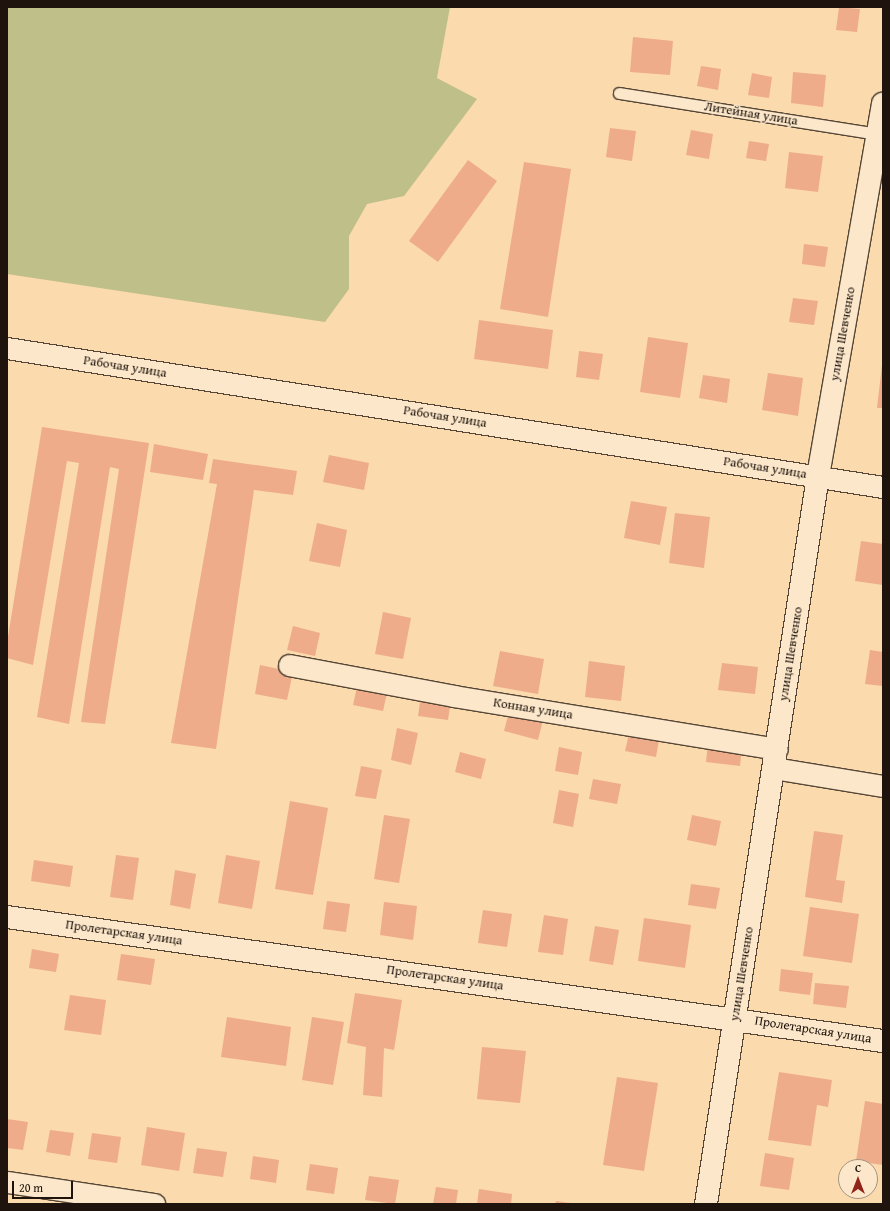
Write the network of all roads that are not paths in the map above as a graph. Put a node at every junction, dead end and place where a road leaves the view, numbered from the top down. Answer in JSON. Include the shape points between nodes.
{"nodes":[{"id":1,"x":618,"y":94,"type":"dead end"},
{"id":2,"x":883,"y":104,"type":"edge"},
{"id":3,"x":881,"y":134,"type":"edge"},
{"id":4,"x":7,"y":348,"type":"edge"},
{"id":5,"x":818,"y":476,"type":"junction"},
{"id":6,"x":883,"y":487,"type":"edge"},
{"id":7,"x":289,"y":665,"type":"dead end"},
{"id":8,"x":776,"y":758,"type":"junction"},
{"id":9,"x":883,"y":786,"type":"edge"},
{"id":10,"x":7,"y":916,"type":"edge"},
{"id":11,"x":735,"y":1018,"type":"junction"},
{"id":12,"x":883,"y":1041,"type":"edge"},
{"id":13,"x":7,"y":1182,"type":"edge"},
{"id":14,"x":154,"y":1204,"type":"edge"},
{"id":15,"x":706,"y":1204,"type":"edge"}],
"edges":[{"from":1,"to":3,"type":"lane","name":"Литейная улица"},
{"from":2,"to":3,"type":"street","name":"улица Шевченко"},
{"from":3,"to":5,"type":"street","name":"улица Шевченко"},
{"from":4,"to":5,"type":"street","name":"Рабочая улица"},
{"from":5,"to":6,"type":"street","name":"Рабочая улица"},
{"from":5,"to":8,"type":"street","name":"улица Шевченко"},
{"from":7,"to":8,"type":"street","name":"Конная улица"},
{"from":8,"to":9,"type":"street","name":"Конная улица"},
{"from":8,"to":11,"type":"street","name":"улица Шевченко"},
{"from":10,"to":11,"type":"street","name":"Пролетарская улица"},
{"from":11,"to":12,"type":"street","name":"Пролетарская улица"},
{"from":11,"to":15,"type":"street","name":"улица Шевченко"},
{"from":13,"to":14,"type":"street"}]}
